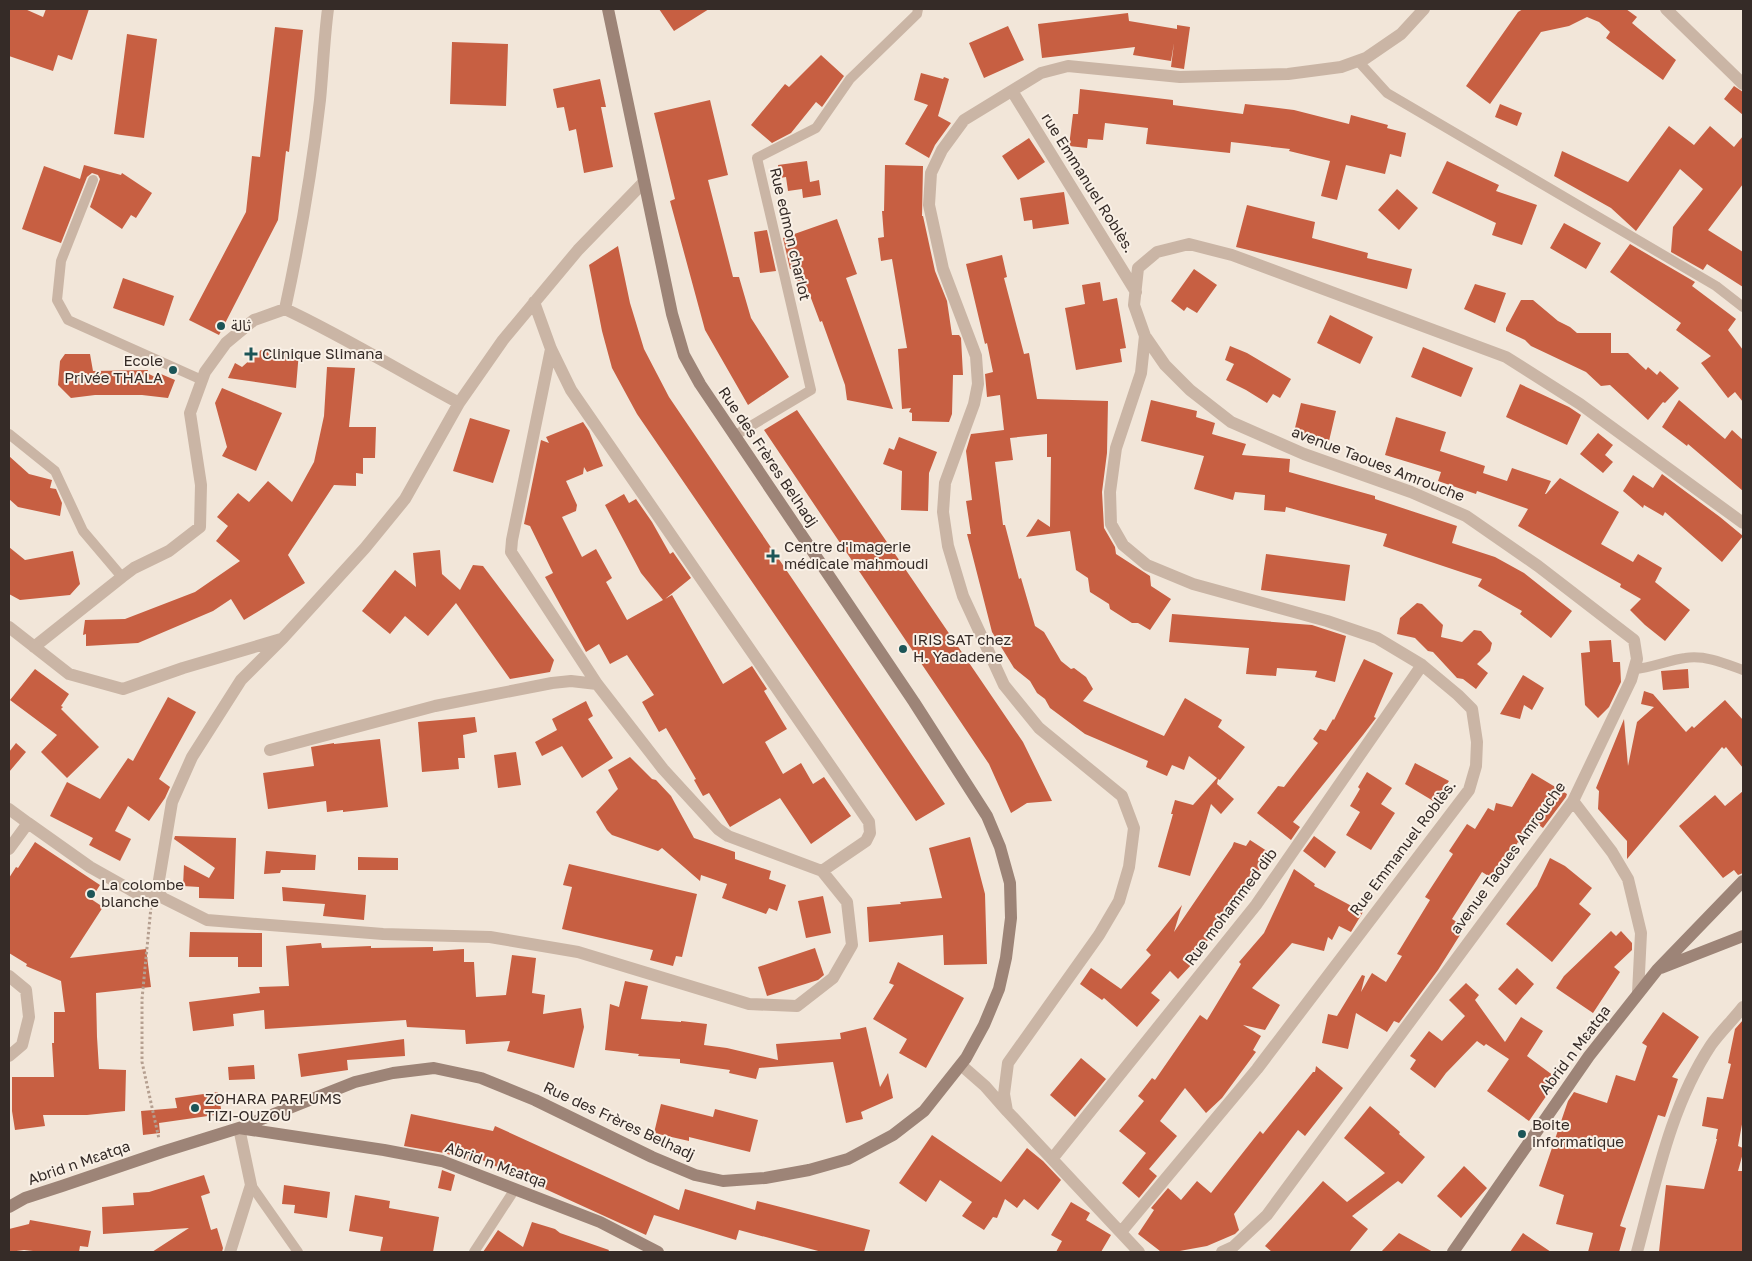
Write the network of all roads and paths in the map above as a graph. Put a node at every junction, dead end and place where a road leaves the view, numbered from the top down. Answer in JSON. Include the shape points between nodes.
{"nodes":[{"id":1,"x":328,"y":9,"type":"edge"},
{"id":2,"x":608,"y":9,"type":"edge"},
{"id":3,"x":918,"y":9,"type":"edge"},
{"id":4,"x":1424,"y":9,"type":"edge"},
{"id":5,"x":1666,"y":9,"type":"edge"},
{"id":6,"x":1358,"y":61,"type":"junction"},
{"id":7,"x":1743,"y":84,"type":"edge"},
{"id":8,"x":1012,"y":91,"type":"junction"},
{"id":9,"x":93,"y":180,"type":"dead end"},
{"id":10,"x":644,"y":182,"type":"junction"},
{"id":11,"x":1136,"y":292,"type":"junction"},
{"id":12,"x":534,"y":302,"type":"junction"},
{"id":13,"x":1743,"y":307,"type":"edge"},
{"id":14,"x":285,"y":309,"type":"junction"},
{"id":15,"x":1145,"y":336,"type":"junction"},
{"id":16,"x":551,"y":348,"type":"junction"},
{"id":17,"x":202,"y":380,"type":"junction"},
{"id":18,"x":460,"y":403,"type":"junction"},
{"id":19,"x":9,"y":434,"type":"edge"},
{"id":20,"x":734,"y":436,"type":"junction"},
{"id":21,"x":1743,"y":523,"type":"edge"},
{"id":22,"x":122,"y":577,"type":"junction"},
{"id":23,"x":9,"y":627,"type":"edge"},
{"id":24,"x":283,"y":638,"type":"junction"},
{"id":25,"x":34,"y":647,"type":"junction"},
{"id":26,"x":1422,"y":665,"type":"junction"},
{"id":27,"x":1634,"y":669,"type":"junction"},
{"id":28,"x":1743,"y":670,"type":"edge"},
{"id":29,"x":597,"y":684,"type":"junction"},
{"id":30,"x":270,"y":750,"type":"dead end"},
{"id":31,"x":1573,"y":801,"type":"junction"},
{"id":32,"x":9,"y":809,"type":"edge"},
{"id":33,"x":28,"y":823,"type":"junction"},
{"id":34,"x":9,"y":849,"type":"edge"},
{"id":35,"x":822,"y":871,"type":"junction"},
{"id":36,"x":1743,"y":881,"type":"edge"},
{"id":37,"x":155,"y":892,"type":"junction"},
{"id":38,"x":1743,"y":936,"type":"edge"},
{"id":39,"x":1657,"y":970,"type":"junction"},
{"id":40,"x":9,"y":976,"type":"edge"},
{"id":41,"x":1638,"y":993,"type":"junction"},
{"id":42,"x":1743,"y":1008,"type":"edge"},
{"id":43,"x":9,"y":1056,"type":"edge"},
{"id":44,"x":960,"y":1065,"type":"junction"},
{"id":45,"x":1007,"y":1111,"type":"junction"},
{"id":46,"x":239,"y":1128,"type":"junction"},
{"id":47,"x":162,"y":1152,"type":"junction"},
{"id":48,"x":1052,"y":1159,"type":"junction"},
{"id":49,"x":251,"y":1185,"type":"junction"},
{"id":50,"x":515,"y":1189,"type":"junction"},
{"id":51,"x":25,"y":1198,"type":"junction"},
{"id":52,"x":9,"y":1199,"type":"edge"},
{"id":53,"x":9,"y":1207,"type":"edge"},
{"id":54,"x":1121,"y":1232,"type":"junction"},
{"id":55,"x":230,"y":1252,"type":"edge"},
{"id":56,"x":298,"y":1252,"type":"edge"},
{"id":57,"x":474,"y":1252,"type":"edge"},
{"id":58,"x":658,"y":1252,"type":"edge"},
{"id":59,"x":1139,"y":1252,"type":"edge"},
{"id":60,"x":1222,"y":1252,"type":"edge"},
{"id":61,"x":1453,"y":1252,"type":"edge"},
{"id":62,"x":1637,"y":1252,"type":"edge"}],
"edges":[{"from":1,"to":14,"type":"street","via":[[311,169]]},
{"from":2,"to":10,"type":"main road","name":"Rue des Frères Belhadj"},
{"from":3,"to":20,"type":"lane","name":"Rue edmon charlot","via":[[917,14],[850,79],[816,128],[757,158],[811,390]]},
{"from":4,"to":6,"type":"street","via":[[1400,34]]},
{"from":5,"to":7,"type":"street"},
{"from":6,"to":8,"type":"street","via":[[1342,67],[1288,74],[1180,77],[1068,66],[1041,72]]},
{"from":6,"to":13,"type":"lane","via":[[1387,93],[1716,286]]},
{"from":8,"to":11,"type":"street","name":"rue Emmanuel Roblès."},
{"from":8,"to":45,"type":"street","via":[[964,120],[942,150],[931,172],[929,205],[943,269],[976,356],[978,384],[974,404],[945,483],[943,512],[948,546],[963,596],[1004,684],[1039,728],[1122,796],[1134,828],[1130,867],[1118,901],[1099,935],[1008,1063],[1004,1094]]},
{"from":9,"to":17,"type":"lane","via":[[61,261],[57,300],[68,320]]},
{"from":10,"to":12,"type":"street","via":[[578,250]]},
{"from":10,"to":20,"type":"main road","name":"Rue des Frères Belhadj","via":[[684,355]]},
{"from":11,"to":15,"type":"street","name":"avenue Taoues Amrouche","via":[[1134,305]]},
{"from":11,"to":21,"type":"street","name":"avenue Taoues Amrouche","via":[[1138,268],[1157,252],[1189,244],[1232,255],[1506,357],[1580,404]]},
{"from":12,"to":16,"type":"street"},
{"from":12,"to":18,"type":"street","via":[[503,340]]},
{"from":14,"to":17,"type":"street","via":[[254,320],[226,343]]},
{"from":14,"to":18,"type":"street"},
{"from":15,"to":26,"type":"street","name":"Rue Emmanuel Roblès.","via":[[1141,373],[1116,448],[1110,492],[1111,524],[1123,545],[1147,565],[1193,584],[1377,638]]},
{"from":15,"to":27,"type":"street","name":"avenue Taoues Amrouche","via":[[1165,366],[1231,422],[1304,454],[1411,492],[1466,516],[1538,566],[1634,640],[1637,659]]},
{"from":16,"to":29,"type":"street","via":[[511,552]]},
{"from":16,"to":35,"type":"street","via":[[571,390],[869,822],[870,832],[866,841]]},
{"from":17,"to":22,"type":"street","via":[[190,413],[201,485],[200,527],[169,551]]},
{"from":18,"to":24,"type":"street","via":[[405,500]]},
{"from":19,"to":22,"type":"lane","via":[[55,471],[83,531]]},
{"from":20,"to":44,"type":"main road","name":"Rue des Frères Belhadj","via":[[914,702],[987,816],[1000,847],[1010,883],[1011,918],[1006,958],[1000,989],[984,1025]]},
{"from":22,"to":25,"type":"street"},
{"from":23,"to":25,"type":"street"},
{"from":24,"to":25,"type":"street","via":[[123,689],[69,674]]},
{"from":24,"to":37,"type":"street","via":[[241,680],[192,757],[172,802]]},
{"from":26,"to":48,"type":"street","name":"Rue mohammed dib","via":[[1256,905]]},
{"from":26,"to":54,"type":"street","name":"Rue Emmanuel Roblès.","via":[[1472,709],[1478,742],[1469,790],[1256,1069]]},
{"from":27,"to":28,"type":"lane","via":[[1703,657]]},
{"from":27,"to":31,"type":"street","name":"avenue Taoues Amrouche"},
{"from":29,"to":30,"type":"street","via":[[552,683],[435,706]]},
{"from":29,"to":35,"type":"street","via":[[664,769],[718,829],[728,836]]},
{"from":31,"to":41,"type":"street","via":[[1628,879],[1641,933]]},
{"from":31,"to":60,"type":"street","name":"avenue Taoues Amrouche","via":[[1267,1215],[1233,1247]]},
{"from":32,"to":33,"type":"street"},
{"from":33,"to":34,"type":"street"},
{"from":33,"to":37,"type":"street","via":[[90,867],[138,894]]},
{"from":35,"to":37,"type":"street","via":[[847,902],[852,945],[833,978],[797,1006],[749,1004],[578,952],[490,937],[383,934],[207,920]]},
{"from":36,"to":39,"type":"main road"},
{"from":37,"to":47,"type":"path","via":[[142,999],[142,1062]]},
{"from":38,"to":39,"type":"main road","name":"Abrid n Mɛatqa"},
{"from":39,"to":41,"type":"main road","name":"Abrid n Mɛatqa"},
{"from":40,"to":43,"type":"street","via":[[26,990],[28,1017],[22,1045]]},
{"from":41,"to":61,"type":"main road","name":"Abrid n Mɛatqa","via":[[1589,1056]]},
{"from":42,"to":62,"type":"street","via":[[1712,1044],[1689,1084],[1661,1162]]},
{"from":44,"to":45,"type":"street"},
{"from":44,"to":46,"type":"main road","name":"Rue des Frères Belhadj","via":[[924,1111],[893,1135],[848,1159],[765,1178],[723,1181],[695,1175],[535,1100],[481,1078],[434,1068],[355,1082]]},
{"from":45,"to":48,"type":"street"},
{"from":46,"to":47,"type":"main road","name":"Abrid n Mɛatqa"},
{"from":46,"to":49,"type":"street"},
{"from":46,"to":50,"type":"main road","name":"Abrid n Mɛatqa","via":[[442,1161]]},
{"from":47,"to":51,"type":"main road","name":"Abrid n Mɛatqa"},
{"from":48,"to":54,"type":"street"},
{"from":49,"to":55,"type":"street"},
{"from":49,"to":56,"type":"lane"},
{"from":50,"to":57,"type":"lane"},
{"from":50,"to":58,"type":"main road","name":"Abrid n Mɛatqa","via":[[600,1222]]},
{"from":51,"to":52,"type":"main road"},
{"from":51,"to":53,"type":"main road"},
{"from":54,"to":59,"type":"street"}]}
